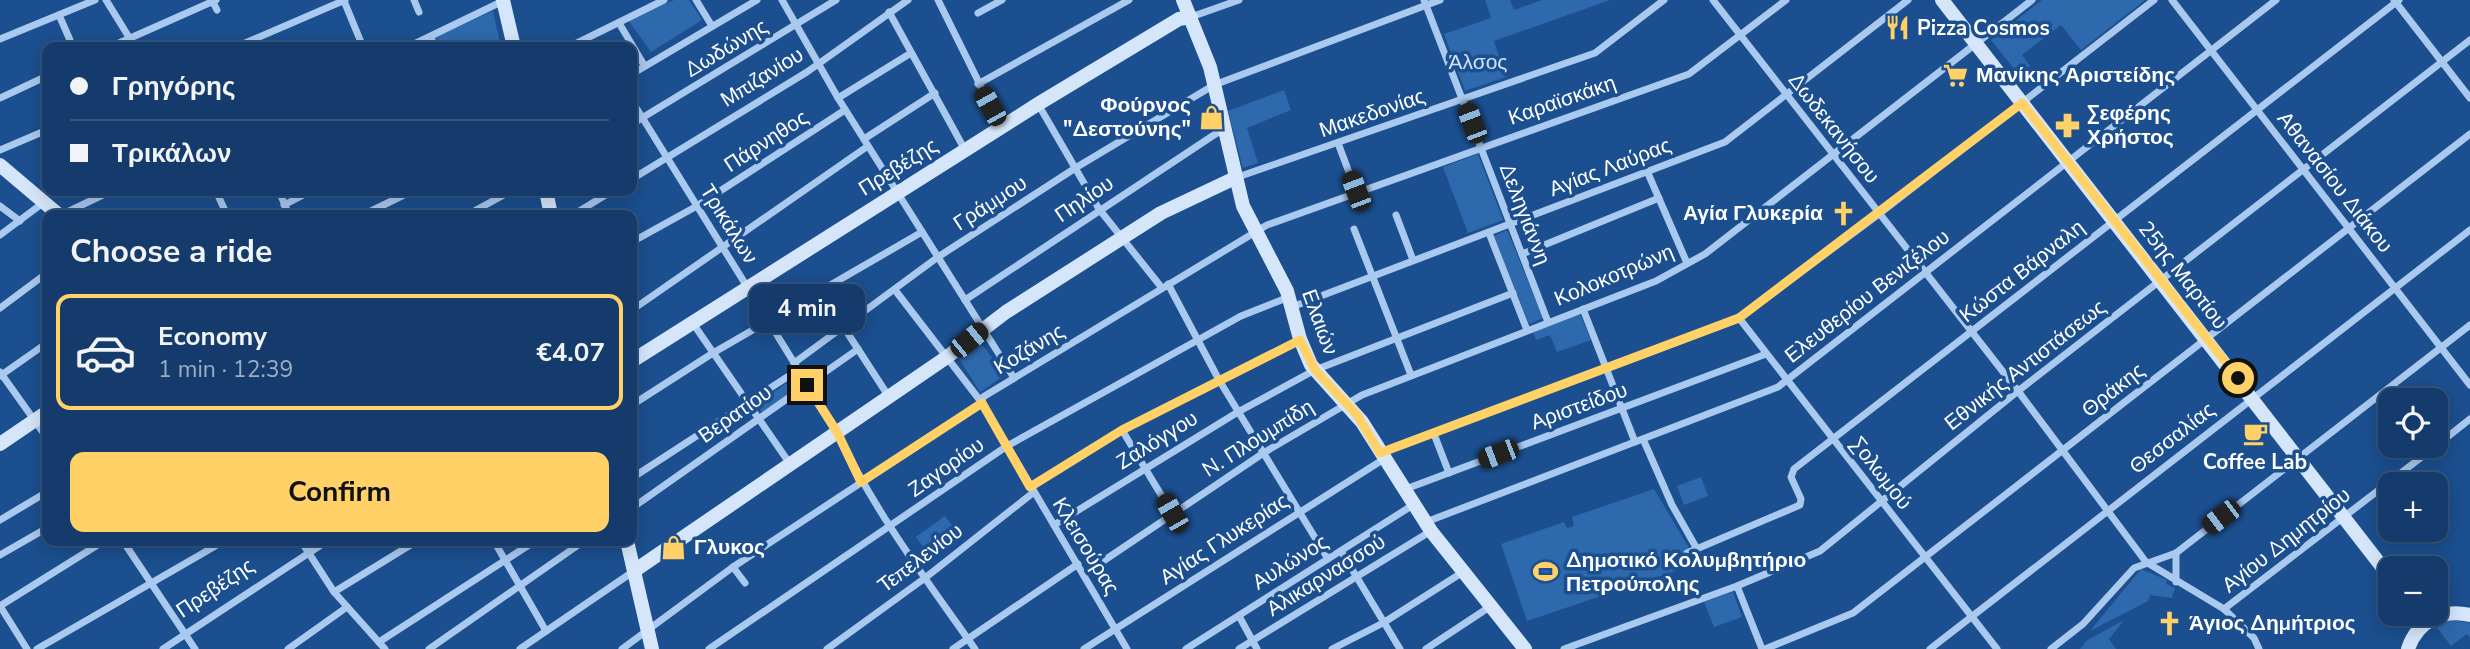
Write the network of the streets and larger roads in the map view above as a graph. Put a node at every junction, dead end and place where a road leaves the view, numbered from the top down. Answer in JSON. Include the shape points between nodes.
{"nodes":[{"id":1,"x":95,"y":0,"type":"edge"},
{"id":2,"x":106,"y":0,"type":"edge"},
{"id":3,"x":214,"y":0,"type":"edge"},
{"id":4,"x":345,"y":0,"type":"edge"},
{"id":5,"x":414,"y":0,"type":"edge"},
{"id":6,"x":504,"y":0,"type":"edge"},
{"id":7,"x":664,"y":0,"type":"edge"},
{"id":8,"x":696,"y":0,"type":"edge"},
{"id":9,"x":757,"y":0,"type":"edge"},
{"id":10,"x":782,"y":0,"type":"edge"},
{"id":11,"x":836,"y":0,"type":"edge"},
{"id":12,"x":908,"y":0,"type":"edge"},
{"id":13,"x":937,"y":0,"type":"edge"},
{"id":14,"x":1002,"y":0,"type":"edge"},
{"id":15,"x":1129,"y":0,"type":"edge"},
{"id":16,"x":1183,"y":0,"type":"edge"},
{"id":17,"x":1239,"y":0,"type":"edge"},
{"id":18,"x":1440,"y":0,"type":"edge"},
{"id":19,"x":1664,"y":0,"type":"edge"},
{"id":20,"x":1713,"y":0,"type":"edge"},
{"id":21,"x":1786,"y":0,"type":"edge"},
{"id":22,"x":1908,"y":0,"type":"edge"},
{"id":23,"x":1942,"y":0,"type":"edge"},
{"id":24,"x":2032,"y":0,"type":"edge"},
{"id":25,"x":2154,"y":0,"type":"edge"},
{"id":26,"x":2172,"y":0,"type":"edge"},
{"id":27,"x":2276,"y":0,"type":"edge"},
{"id":28,"x":2397,"y":1,"type":"edge"},
{"id":29,"x":1425,"y":3,"type":"edge"},
{"id":30,"x":217,"y":10,"type":"dead end"},
{"id":31,"x":419,"y":12,"type":"dead end"},
{"id":32,"x":889,"y":12,"type":"junction"},
{"id":33,"x":978,"y":13,"type":"dead end"},
{"id":34,"x":59,"y":15,"type":"junction"},
{"id":35,"x":1191,"y":17,"type":"junction"},
{"id":36,"x":619,"y":23,"type":"junction"},
{"id":37,"x":712,"y":26,"type":"junction"},
{"id":38,"x":796,"y":26,"type":"junction"},
{"id":39,"x":1740,"y":35,"type":"junction"},
{"id":40,"x":430,"y":37,"type":"junction"},
{"id":41,"x":130,"y":38,"type":"junction"},
{"id":42,"x":0,"y":39,"type":"edge"},
{"id":43,"x":2470,"y":40,"type":"edge"},
{"id":44,"x":70,"y":42,"type":"edge"},
{"id":45,"x":121,"y":42,"type":"edge"},
{"id":46,"x":132,"y":42,"type":"edge"},
{"id":47,"x":248,"y":42,"type":"edge"},
{"id":48,"x":361,"y":42,"type":"edge"},
{"id":49,"x":419,"y":42,"type":"edge"},
{"id":50,"x":433,"y":42,"type":"edge"},
{"id":51,"x":513,"y":42,"type":"edge"},
{"id":52,"x":579,"y":42,"type":"edge"},
{"id":53,"x":630,"y":42,"type":"edge"},
{"id":54,"x":1976,"y":44,"type":"junction"},
{"id":55,"x":2211,"y":51,"type":"junction"},
{"id":56,"x":637,"y":53,"type":"edge"},
{"id":57,"x":911,"y":53,"type":"junction"},
{"id":58,"x":2442,"y":61,"type":"junction"},
{"id":59,"x":817,"y":64,"type":"junction"},
{"id":60,"x":644,"y":65,"type":"junction"},
{"id":61,"x":637,"y":70,"type":"edge"},
{"id":62,"x":42,"y":78,"type":"edge"},
{"id":63,"x":978,"y":84,"type":"junction"},
{"id":64,"x":1214,"y":85,"type":"junction"},
{"id":65,"x":935,"y":93,"type":"junction"},
{"id":66,"x":1786,"y":95,"type":"junction"},
{"id":67,"x":0,"y":98,"type":"edge"},
{"id":68,"x":838,"y":98,"type":"junction"},
{"id":69,"x":2470,"y":98,"type":"edge"},
{"id":70,"x":1463,"y":99,"type":"junction"},
{"id":71,"x":2022,"y":103,"type":"junction"},
{"id":72,"x":1038,"y":104,"type":"junction"},
{"id":73,"x":637,"y":110,"type":"edge"},
{"id":74,"x":845,"y":110,"type":"junction"},
{"id":75,"x":2258,"y":111,"type":"junction"},
{"id":76,"x":642,"y":118,"type":"junction"},
{"id":77,"x":637,"y":121,"type":"edge"},
{"id":78,"x":1002,"y":127,"type":"junction"},
{"id":79,"x":1223,"y":129,"type":"junction"},
{"id":80,"x":42,"y":132,"type":"edge"},
{"id":81,"x":2470,"y":134,"type":"edge"},
{"id":82,"x":866,"y":143,"type":"junction"},
{"id":83,"x":1338,"y":143,"type":"junction"},
{"id":84,"x":1481,"y":146,"type":"junction"},
{"id":85,"x":0,"y":150,"type":"edge"},
{"id":86,"x":965,"y":151,"type":"junction"},
{"id":87,"x":1832,"y":155,"type":"junction"},
{"id":88,"x":667,"y":157,"type":"junction"},
{"id":89,"x":2067,"y":161,"type":"junction"},
{"id":90,"x":0,"y":165,"type":"edge"},
{"id":91,"x":1077,"y":167,"type":"junction"},
{"id":92,"x":2303,"y":170,"type":"junction"},
{"id":93,"x":1647,"y":171,"type":"junction"},
{"id":94,"x":637,"y":176,"type":"edge"},
{"id":95,"x":1235,"y":178,"type":"junction"},
{"id":96,"x":1356,"y":191,"type":"junction"},
{"id":97,"x":897,"y":192,"type":"junction"},
{"id":98,"x":100,"y":196,"type":"edge"},
{"id":99,"x":281,"y":196,"type":"edge"},
{"id":100,"x":302,"y":196,"type":"edge"},
{"id":101,"x":391,"y":196,"type":"edge"},
{"id":102,"x":401,"y":196,"type":"edge"},
{"id":103,"x":502,"y":196,"type":"edge"},
{"id":104,"x":604,"y":196,"type":"edge"},
{"id":105,"x":1659,"y":198,"type":"junction"},
{"id":106,"x":393,"y":200,"type":"junction"},
{"id":107,"x":43,"y":203,"type":"junction"},
{"id":108,"x":284,"y":205,"type":"junction"},
{"id":109,"x":0,"y":206,"type":"edge"},
{"id":110,"x":697,"y":206,"type":"junction"},
{"id":111,"x":1099,"y":209,"type":"junction"},
{"id":112,"x":53,"y":210,"type":"edge"},
{"id":113,"x":71,"y":210,"type":"edge"},
{"id":114,"x":286,"y":210,"type":"edge"},
{"id":115,"x":373,"y":210,"type":"edge"},
{"id":116,"x":476,"y":210,"type":"edge"},
{"id":117,"x":581,"y":210,"type":"edge"},
{"id":118,"x":1879,"y":214,"type":"junction"},
{"id":119,"x":1396,"y":215,"type":"dead end"},
{"id":120,"x":20,"y":221,"type":"junction"},
{"id":121,"x":2114,"y":221,"type":"junction"},
{"id":122,"x":1511,"y":224,"type":"junction"},
{"id":123,"x":2348,"y":228,"type":"junction"},
{"id":124,"x":1354,"y":229,"type":"dead end"},
{"id":125,"x":2470,"y":230,"type":"edge"},
{"id":126,"x":1255,"y":231,"type":"junction"},
{"id":127,"x":922,"y":232,"type":"junction"},
{"id":128,"x":1489,"y":233,"type":"junction"},
{"id":129,"x":0,"y":235,"type":"edge"},
{"id":130,"x":1123,"y":237,"type":"junction"},
{"id":131,"x":637,"y":239,"type":"edge"},
{"id":132,"x":721,"y":245,"type":"junction"},
{"id":133,"x":1522,"y":254,"type":"junction"},
{"id":134,"x":938,"y":257,"type":"junction"},
{"id":135,"x":1413,"y":260,"type":"junction"},
{"id":136,"x":1686,"y":263,"type":"junction"},
{"id":137,"x":1925,"y":274,"type":"junction"},
{"id":138,"x":1372,"y":275,"type":"junction"},
{"id":139,"x":42,"y":277,"type":"edge"},
{"id":140,"x":2161,"y":281,"type":"junction"},
{"id":141,"x":747,"y":286,"type":"junction"},
{"id":142,"x":1165,"y":286,"type":"junction"},
{"id":143,"x":2395,"y":288,"type":"junction"},
{"id":144,"x":895,"y":290,"type":"junction"},
{"id":145,"x":1513,"y":293,"type":"junction"},
{"id":146,"x":965,"y":300,"type":"junction"},
{"id":147,"x":1290,"y":302,"type":"junction"},
{"id":148,"x":637,"y":306,"type":"edge"},
{"id":149,"x":0,"y":307,"type":"edge"},
{"id":150,"x":1583,"y":309,"type":"junction"},
{"id":151,"x":1739,"y":318,"type":"junction"},
{"id":152,"x":768,"y":321,"type":"junction"},
{"id":153,"x":692,"y":322,"type":"junction"},
{"id":154,"x":1548,"y":322,"type":"junction"},
{"id":155,"x":2470,"y":325,"type":"edge"},
{"id":156,"x":843,"y":326,"type":"junction"},
{"id":157,"x":983,"y":328,"type":"junction"},
{"id":158,"x":1527,"y":330,"type":"junction"},
{"id":159,"x":1970,"y":333,"type":"junction"},
{"id":160,"x":1395,"y":338,"type":"junction"},
{"id":161,"x":2207,"y":338,"type":"junction"},
{"id":162,"x":1300,"y":340,"type":"junction"},
{"id":163,"x":1198,"y":342,"type":"junction"},
{"id":164,"x":42,"y":346,"type":"edge"},
{"id":165,"x":2441,"y":347,"type":"junction"},
{"id":166,"x":858,"y":349,"type":"junction"},
{"id":167,"x":713,"y":353,"type":"junction"},
{"id":168,"x":1766,"y":354,"type":"junction"},
{"id":169,"x":947,"y":356,"type":"junction"},
{"id":170,"x":637,"y":358,"type":"edge"},
{"id":171,"x":796,"y":367,"type":"junction"},
{"id":172,"x":1607,"y":368,"type":"junction"},
{"id":173,"x":1315,"y":370,"type":"junction"},
{"id":174,"x":1,"y":374,"type":"edge"},
{"id":175,"x":1411,"y":374,"type":"junction"},
{"id":176,"x":1014,"y":378,"type":"junction"},
{"id":177,"x":1219,"y":380,"type":"junction"},
{"id":178,"x":1787,"y":380,"type":"junction"},
{"id":179,"x":807,"y":385,"type":"junction"},
{"id":180,"x":2470,"y":385,"type":"edge"},
{"id":181,"x":2018,"y":391,"type":"junction"},
{"id":182,"x":889,"y":397,"type":"junction"},
{"id":183,"x":2253,"y":397,"type":"junction"},
{"id":184,"x":637,"y":402,"type":"edge"},
{"id":185,"x":748,"y":402,"type":"junction"},
{"id":186,"x":982,"y":403,"type":"junction"},
{"id":187,"x":1348,"y":404,"type":"junction"},
{"id":188,"x":1622,"y":409,"type":"junction"},
{"id":189,"x":1238,"y":412,"type":"junction"},
{"id":190,"x":42,"y":416,"type":"edge"},
{"id":191,"x":759,"y":419,"type":"junction"},
{"id":192,"x":2470,"y":419,"type":"edge"},
{"id":193,"x":35,"y":421,"type":"junction"},
{"id":194,"x":1122,"y":430,"type":"junction"},
{"id":195,"x":42,"y":431,"type":"edge"},
{"id":196,"x":837,"y":432,"type":"junction"},
{"id":197,"x":1434,"y":434,"type":"junction"},
{"id":198,"x":2448,"y":436,"type":"edge"},
{"id":199,"x":1639,"y":440,"type":"junction"},
{"id":200,"x":1832,"y":440,"type":"junction"},
{"id":201,"x":0,"y":444,"type":"edge"},
{"id":202,"x":1007,"y":446,"type":"junction"},
{"id":203,"x":1265,"y":452,"type":"junction"},
{"id":204,"x":2063,"y":452,"type":"junction"},
{"id":205,"x":1382,"y":456,"type":"junction"},
{"id":206,"x":2299,"y":457,"type":"junction"},
{"id":207,"x":2420,"y":458,"type":"edge"},
{"id":208,"x":790,"y":464,"type":"junction"},
{"id":209,"x":1146,"y":468,"type":"junction"},
{"id":210,"x":1449,"y":473,"type":"junction"},
{"id":211,"x":637,"y":475,"type":"edge"},
{"id":212,"x":861,"y":482,"type":"junction"},
{"id":213,"x":1032,"y":490,"type":"junction"},
{"id":214,"x":1403,"y":490,"type":"junction"},
{"id":215,"x":42,"y":495,"type":"edge"},
{"id":216,"x":1881,"y":501,"type":"junction"},
{"id":217,"x":637,"y":504,"type":"edge"},
{"id":218,"x":1413,"y":505,"type":"junction"},
{"id":219,"x":1300,"y":511,"type":"junction"},
{"id":220,"x":2109,"y":511,"type":"junction"},
{"id":221,"x":1172,"y":513,"type":"junction"},
{"id":222,"x":2344,"y":516,"type":"junction"},
{"id":223,"x":0,"y":520,"type":"edge"},
{"id":224,"x":1054,"y":525,"type":"junction"},
{"id":225,"x":1428,"y":527,"type":"junction"},
{"id":226,"x":889,"y":528,"type":"junction"},
{"id":227,"x":42,"y":531,"type":"edge"},
{"id":228,"x":96,"y":546,"type":"edge"},
{"id":229,"x":126,"y":546,"type":"edge"},
{"id":230,"x":215,"y":546,"type":"edge"},
{"id":231,"x":304,"y":546,"type":"edge"},
{"id":232,"x":318,"y":546,"type":"edge"},
{"id":233,"x":409,"y":546,"type":"edge"},
{"id":234,"x":496,"y":546,"type":"edge"},
{"id":235,"x":527,"y":546,"type":"edge"},
{"id":236,"x":577,"y":546,"type":"edge"},
{"id":237,"x":628,"y":546,"type":"edge"},
{"id":238,"x":1697,"y":549,"type":"junction"},
{"id":239,"x":1341,"y":551,"type":"junction"},
{"id":240,"x":307,"y":552,"type":"junction"},
{"id":241,"x":1687,"y":553,"type":"dead end"},
{"id":242,"x":2176,"y":553,"type":"junction"},
{"id":243,"x":0,"y":555,"type":"edge"},
{"id":244,"x":1925,"y":558,"type":"junction"},
{"id":245,"x":1328,"y":559,"type":"junction"},
{"id":246,"x":504,"y":561,"type":"junction"},
{"id":247,"x":2378,"y":561,"type":"edge"},
{"id":248,"x":2146,"y":562,"type":"junction"},
{"id":249,"x":1078,"y":564,"type":"junction"},
{"id":250,"x":733,"y":567,"type":"junction"},
{"id":251,"x":634,"y":571,"type":"junction"},
{"id":252,"x":1463,"y":572,"type":"junction"},
{"id":253,"x":1084,"y":574,"type":"junction"},
{"id":254,"x":1357,"y":577,"type":"junction"},
{"id":255,"x":925,"y":578,"type":"junction"},
{"id":256,"x":150,"y":582,"type":"junction"},
{"id":257,"x":2176,"y":582,"type":"junction"},
{"id":258,"x":745,"y":583,"type":"dead end"},
{"id":259,"x":519,"y":586,"type":"junction"},
{"id":260,"x":1737,"y":586,"type":"junction"},
{"id":261,"x":334,"y":592,"type":"junction"},
{"id":262,"x":0,"y":606,"type":"edge"},
{"id":263,"x":1491,"y":606,"type":"junction"},
{"id":264,"x":347,"y":607,"type":"junction"},
{"id":265,"x":2224,"y":609,"type":"junction"},
{"id":266,"x":2448,"y":613,"type":"edge"},
{"id":267,"x":2470,"y":615,"type":"edge"},
{"id":268,"x":1239,"y":616,"type":"junction"},
{"id":269,"x":1972,"y":616,"type":"junction"},
{"id":270,"x":1383,"y":623,"type":"junction"},
{"id":271,"x":2419,"y":626,"type":"edge"},
{"id":272,"x":1115,"y":629,"type":"junction"},
{"id":273,"x":547,"y":631,"type":"junction"},
{"id":274,"x":648,"y":631,"type":"junction"},
{"id":275,"x":186,"y":634,"type":"junction"},
{"id":276,"x":968,"y":638,"type":"junction"},
{"id":277,"x":1252,"y":641,"type":"junction"},
{"id":278,"x":382,"y":646,"type":"edge"},
{"id":279,"x":27,"y":649,"type":"edge"},
{"id":280,"x":37,"y":649,"type":"edge"},
{"id":281,"x":163,"y":649,"type":"edge"},
{"id":282,"x":195,"y":649,"type":"edge"},
{"id":283,"x":288,"y":649,"type":"edge"},
{"id":284,"x":429,"y":649,"type":"edge"},
{"id":285,"x":520,"y":649,"type":"edge"},
{"id":286,"x":622,"y":649,"type":"edge"},
{"id":287,"x":652,"y":649,"type":"edge"},
{"id":288,"x":709,"y":649,"type":"edge"},
{"id":289,"x":827,"y":649,"type":"edge"},
{"id":290,"x":953,"y":649,"type":"edge"},
{"id":291,"x":975,"y":649,"type":"edge"},
{"id":292,"x":1084,"y":649,"type":"edge"},
{"id":293,"x":1127,"y":649,"type":"edge"},
{"id":294,"x":1186,"y":649,"type":"edge"},
{"id":295,"x":1239,"y":649,"type":"edge"},
{"id":296,"x":1257,"y":649,"type":"edge"},
{"id":297,"x":1332,"y":649,"type":"edge"},
{"id":298,"x":1400,"y":649,"type":"edge"},
{"id":299,"x":1426,"y":649,"type":"edge"},
{"id":300,"x":1525,"y":649,"type":"edge"},
{"id":301,"x":1563,"y":649,"type":"edge"},
{"id":302,"x":1763,"y":649,"type":"edge"},
{"id":303,"x":1930,"y":649,"type":"edge"},
{"id":304,"x":1997,"y":649,"type":"edge"},
{"id":305,"x":2052,"y":649,"type":"edge"},
{"id":306,"x":2259,"y":649,"type":"edge"},
{"id":307,"x":2408,"y":649,"type":"edge"}],
"edges":[{"from":1,"to":34,"type":"street"},
{"from":2,"to":41,"type":"street"},
{"from":3,"to":30,"type":"street"},
{"from":3,"to":41,"type":"street"},
{"from":4,"to":47,"type":"street"},
{"from":4,"to":48,"type":"street"},
{"from":5,"to":31,"type":"street"},
{"from":6,"to":40,"type":"street"},
{"from":6,"to":51,"type":"street"},
{"from":7,"to":36,"type":"street"},
{"from":8,"to":37,"type":"street"},
{"from":9,"to":37,"type":"street"},
{"from":10,"to":38,"type":"street"},
{"from":11,"to":38,"type":"street","name":"Δωδώνης"},
{"from":12,"to":32,"type":"street","name":"Μπιζανίου"},
{"from":13,"to":63,"type":"street"},
{"from":14,"to":33,"type":"street"},
{"from":15,"to":63,"type":"street"},
{"from":16,"to":35,"type":"street","name":"Ελαιών"},
{"from":17,"to":35,"type":"street"},
{"from":18,"to":29,"type":"street","name":"Γράμμου"},
{"from":19,"to":70,"type":"street","name":"Μακεδονίας","via":[[1605,48]]},
{"from":20,"to":39,"type":"street","name":"Δωδεκανήσου"},
{"from":21,"to":39,"type":"street","name":"Καραϊσκάκη"},
{"from":22,"to":66,"type":"street","name":"Αγίας Λαύρας"},
{"from":23,"to":54,"type":"street","name":"25ης Μαρτίου"},
{"from":24,"to":54,"type":"street","name":"Κολοκοτρώνη"},
{"from":25,"to":71,"type":"street","name":"Αγίας Γλυκερίας"},
{"from":26,"to":55,"type":"street","name":"Αθανασίου Διάκου"},
{"from":27,"to":55,"type":"street","name":"Ελευθερίου Βενιζέλου"},
{"from":28,"to":58,"type":"street"},
{"from":28,"to":75,"type":"street","name":"Κώστα Βάρναλη"},
{"from":29,"to":64,"type":"street","name":"Γράμμου"},
{"from":29,"to":70,"type":"street","name":"Δεληγιάννη"},
{"from":32,"to":57,"type":"street"},
{"from":32,"to":59,"type":"street","name":"Μπιζανίου"},
{"from":34,"to":42,"type":"street"},
{"from":34,"to":44,"type":"street"},
{"from":35,"to":64,"type":"street","name":"Ελαιών"},
{"from":35,"to":72,"type":"street","name":"Πρεβέζης","via":[[1179,19]]},
{"from":36,"to":52,"type":"street"},
{"from":36,"to":53,"type":"street"},
{"from":37,"to":60,"type":"street"},
{"from":38,"to":59,"type":"street"},
{"from":38,"to":76,"type":"street","name":"Δωδώνης"},
{"from":39,"to":66,"type":"street","name":"Δωδεκανήσου"},
{"from":39,"to":84,"type":"street","name":"Καραϊσκάκη","via":[[1689,74]]},
{"from":40,"to":49,"type":"street"},
{"from":40,"to":50,"type":"street"},
{"from":41,"to":45,"type":"street"},
{"from":41,"to":46,"type":"street"},
{"from":43,"to":58,"type":"street","name":"Εθνικής Αντιστάσεως"},
{"from":54,"to":71,"type":"street","name":"25ης Μαρτίου"},
{"from":54,"to":87,"type":"street","name":"Κολοκοτρώνη"},
{"from":55,"to":75,"type":"street","name":"Αθανασίου Διάκου"},
{"from":55,"to":89,"type":"street","name":"Ελευθερίου Βενιζέλου"},
{"from":56,"to":60,"type":"street"},
{"from":57,"to":65,"type":"street"},
{"from":57,"to":68,"type":"street"},
{"from":58,"to":69,"type":"street"},
{"from":58,"to":92,"type":"street","name":"Εθνικής Αντιστάσεως"},
{"from":59,"to":68,"type":"street"},
{"from":59,"to":88,"type":"street","name":"Μπιζανίου"},
{"from":60,"to":61,"type":"street"},
{"from":62,"to":67,"type":"street"},
{"from":63,"to":78,"type":"street"},
{"from":64,"to":79,"type":"street","name":"Ελαιών"},
{"from":64,"to":91,"type":"street","name":"Γράμμου"},
{"from":65,"to":82,"type":"street"},
{"from":65,"to":86,"type":"street"},
{"from":66,"to":87,"type":"street","name":"Δωδεκανήσου"},
{"from":66,"to":93,"type":"street","name":"Αγίας Λαύρας","via":[[1725,142]]},
{"from":68,"to":74,"type":"street"},
{"from":70,"to":83,"type":"street","name":"Μακεδονίας"},
{"from":70,"to":84,"type":"street","name":"Δεληγιάννη"},
{"from":71,"to":89,"type":"street","name":"25ης Μαρτίου"},
{"from":71,"to":118,"type":"street","name":"Αγίας Γλυκερίας"},
{"from":72,"to":78,"type":"street","name":"Πρεβέζης"},
{"from":72,"to":91,"type":"street"},
{"from":73,"to":76,"type":"street","name":"Τρικάλων"},
{"from":74,"to":82,"type":"street"},
{"from":74,"to":110,"type":"street","name":"Πάρνηθος"},
{"from":75,"to":92,"type":"street","name":"Αθανασίου Διάκου"},
{"from":75,"to":121,"type":"street","name":"Κώστα Βάρναλη"},
{"from":76,"to":77,"type":"street","name":"Δωδώνης"},
{"from":76,"to":88,"type":"street","name":"Τρικάλων"},
{"from":78,"to":86,"type":"street","name":"Πρεβέζης"},
{"from":79,"to":95,"type":"street","name":"Ελαιών"},
{"from":79,"to":111,"type":"street","name":"Πηλίου"},
{"from":80,"to":85,"type":"street"},
{"from":81,"to":123,"type":"street","name":"Θράκης"},
{"from":82,"to":97,"type":"street"},
{"from":82,"to":132,"type":"street"},
{"from":83,"to":95,"type":"street","name":"Μακεδονίας"},
{"from":83,"to":96,"type":"street"},
{"from":84,"to":96,"type":"street","name":"Καραϊσκάκη"},
{"from":84,"to":122,"type":"street","name":"Δεληγιάννη"},
{"from":86,"to":97,"type":"street","name":"Πρεβέζης"},
{"from":87,"to":118,"type":"street","name":"Δωδεκανήσου"},
{"from":87,"to":136,"type":"street","name":"Κολοκοτρώνη","via":[[1713,248]]},
{"from":88,"to":94,"type":"street","name":"Μπιζανίου"},
{"from":88,"to":110,"type":"street","name":"Τρικάλων"},
{"from":89,"to":121,"type":"street","name":"25ης Μαρτίου"},
{"from":89,"to":137,"type":"street","name":"Ελευθερίου Βενιζέλου"},
{"from":90,"to":107,"type":"street"},
{"from":91,"to":111,"type":"street"},
{"from":91,"to":134,"type":"street","name":"Γράμμου"},
{"from":92,"to":123,"type":"street","name":"Αθανασίου Διάκου"},
{"from":92,"to":140,"type":"street","name":"Εθνικής Αντιστάσεως"},
{"from":93,"to":105,"type":"street"},
{"from":93,"to":122,"type":"street","name":"Αγίας Λαύρας"},
{"from":95,"to":126,"type":"street","name":"Ελαιών"},
{"from":95,"to":130,"type":"street","via":[[1161,213]]},
{"from":96,"to":126,"type":"street","name":"Καραϊσκάκη"},
{"from":97,"to":127,"type":"street"},
{"from":97,"to":141,"type":"street","name":"Πρεβέζης"},
{"from":98,"to":113,"type":"street"},
{"from":99,"to":108,"type":"street"},
{"from":100,"to":108,"type":"street"},
{"from":101,"to":106,"type":"street"},
{"from":102,"to":106,"type":"street"},
{"from":103,"to":116,"type":"street"},
{"from":104,"to":117,"type":"street"},
{"from":105,"to":133,"type":"street"},
{"from":105,"to":136,"type":"street"},
{"from":106,"to":115,"type":"street"},
{"from":107,"to":112,"type":"street"},
{"from":107,"to":120,"type":"street"},
{"from":108,"to":114,"type":"street"},
{"from":109,"to":120,"type":"street"},
{"from":110,"to":131,"type":"street","name":"Πάρνηθος"},
{"from":110,"to":132,"type":"street","name":"Τρικάλων"},
{"from":111,"to":130,"type":"street"},
{"from":111,"to":146,"type":"street","name":"Πηλίου"},
{"from":118,"to":137,"type":"street","name":"Δωδεκανήσου"},
{"from":118,"to":151,"type":"street","name":"Αγίας Γλυκερίας"},
{"from":119,"to":135,"type":"street"},
{"from":120,"to":129,"type":"street"},
{"from":121,"to":140,"type":"street","name":"25ης Μαρτίου"},
{"from":121,"to":159,"type":"street","name":"Κώστα Βάρναλη"},
{"from":122,"to":128,"type":"street","name":"Αγίας Λαύρας"},
{"from":122,"to":133,"type":"street","name":"Δεληγιάννη"},
{"from":123,"to":143,"type":"street","name":"Αθανασίου Διάκου"},
{"from":123,"to":161,"type":"street","name":"Θράκης"},
{"from":124,"to":138,"type":"street"},
{"from":125,"to":143,"type":"street","name":"Θεσσαλίας"},
{"from":126,"to":142,"type":"street","name":"Κοζάνης"},
{"from":126,"to":147,"type":"street","name":"Ελαιών"},
{"from":127,"to":134,"type":"street"},
{"from":127,"to":152,"type":"street"},
{"from":128,"to":135,"type":"street","name":"Αγίας Λαύρας"},
{"from":128,"to":145,"type":"street"},
{"from":130,"to":142,"type":"street"},
{"from":130,"to":157,"type":"street"},
{"from":132,"to":141,"type":"street","name":"Τρικάλων"},
{"from":132,"to":148,"type":"street"},
{"from":133,"to":154,"type":"street","name":"Δεληγιάννη"},
{"from":134,"to":144,"type":"street","name":"Γράμμου"},
{"from":134,"to":146,"type":"street"},
{"from":135,"to":138,"type":"street","name":"Αγίας Λαύρας"},
{"from":136,"to":150,"type":"street","name":"Κολοκοτρώνη","via":[[1656,281]]},
{"from":137,"to":159,"type":"street","name":"Δωδεκανήσου"},
{"from":137,"to":178,"type":"street","name":"Ελευθερίου Βενιζέλου"},
{"from":138,"to":147,"type":"street","name":"Αγίας Λαύρας"},
{"from":138,"to":160,"type":"street"},
{"from":139,"to":149,"type":"street"},
{"from":140,"to":161,"type":"street","name":"25ης Μαρτίου"},
{"from":140,"to":181,"type":"street","name":"Εθνικής Αντιστάσεως"},
{"from":141,"to":152,"type":"street","name":"Τρικάλων"},
{"from":141,"to":153,"type":"street","name":"Πρεβέζης"},
{"from":142,"to":163,"type":"street"},
{"from":142,"to":176,"type":"street","name":"Κοζάνης"},
{"from":143,"to":165,"type":"street","name":"Αθανασίου Διάκου"},
{"from":143,"to":183,"type":"street","name":"Θεσσαλίας"},
{"from":144,"to":156,"type":"street","name":"Γράμμου"},
{"from":144,"to":169,"type":"street","name":"Κλεισούρας"},
{"from":145,"to":158,"type":"street"},
{"from":145,"to":160,"type":"street","name":"Ζαλόγγου"},
{"from":146,"to":157,"type":"street"},
{"from":147,"to":162,"type":"street","name":"Ελαιών"},
{"from":147,"to":163,"type":"street","name":"Ζαγορίου","via":[[1241,316]]},
{"from":150,"to":154,"type":"street","name":"Κολοκοτρώνη"},
{"from":150,"to":172,"type":"street"},
{"from":151,"to":168,"type":"street","name":"Σολωμού"},
{"from":151,"to":172,"type":"street","name":"Αγίας Γλυκερίας"},
{"from":152,"to":167,"type":"street"},
{"from":152,"to":171,"type":"street","name":"Τρικάλων"},
{"from":153,"to":167,"type":"street"},
{"from":153,"to":170,"type":"street","name":"Πρεβέζης"},
{"from":154,"to":158,"type":"street","name":"Κολοκοτρώνη"},
{"from":155,"to":165,"type":"street"},
{"from":156,"to":166,"type":"street"},
{"from":156,"to":171,"type":"street","name":"Γράμμου"},
{"from":157,"to":169,"type":"street"},
{"from":157,"to":176,"type":"street"},
{"from":158,"to":175,"type":"street","name":"Κολοκοτρώνη"},
{"from":159,"to":181,"type":"street","name":"Δωδεκανήσου"},
{"from":159,"to":200,"type":"street","name":"Κώστα Βάρναλη"},
{"from":160,"to":173,"type":"street","name":"Ζαλόγγου"},
{"from":160,"to":175,"type":"street"},
{"from":161,"to":183,"type":"street","name":"25ης Μαρτίου"},
{"from":161,"to":204,"type":"street","name":"Θράκης"},
{"from":162,"to":173,"type":"street","name":"Ελαιών"},
{"from":162,"to":177,"type":"street","name":"Τεπελενίου"},
{"from":163,"to":177,"type":"street"},
{"from":163,"to":202,"type":"street","name":"Ζαγορίου"},
{"from":164,"to":174,"type":"street"},
{"from":165,"to":180,"type":"street","name":"Αθανασίου Διάκου"},
{"from":165,"to":206,"type":"street"},
{"from":166,"to":179,"type":"street","name":"Βερατίου"},
{"from":166,"to":182,"type":"street"},
{"from":167,"to":184,"type":"street"},
{"from":167,"to":185,"type":"street"},
{"from":168,"to":178,"type":"street","name":"Σολωμού"},
{"from":168,"to":188,"type":"street","name":"Αριστείδου"},
{"from":169,"to":182,"type":"street"},
{"from":169,"to":186,"type":"street","name":"Κλεισούρας"},
{"from":171,"to":179,"type":"street","name":"Τρικάλων"},
{"from":171,"to":185,"type":"street","name":"Γράμμου"},
{"from":172,"to":188,"type":"street"},
{"from":172,"to":197,"type":"street","name":"Αγίας Γλυκερίας"},
{"from":173,"to":187,"type":"street","name":"Ελαιών"},
{"from":173,"to":189,"type":"street","name":"Ζαλόγγου"},
{"from":174,"to":193,"type":"street"},
{"from":175,"to":187,"type":"street","name":"Κολοκοτρώνη"},
{"from":176,"to":186,"type":"street","name":"Κοζάνης","via":[[983,397]]},
{"from":177,"to":189,"type":"street"},
{"from":177,"to":194,"type":"street","name":"Τεπελενίου"},
{"from":178,"to":199,"type":"street","name":"Ελευθερίου Βενιζέλου","via":[[1764,394]]},
{"from":178,"to":200,"type":"street","name":"Σολωμού"},
{"from":179,"to":191,"type":"street","name":"Βερατίου"},
{"from":179,"to":196,"type":"street","name":"Τρικάλων"},
{"from":181,"to":204,"type":"street","name":"Δωδεκανήσου"},
{"from":181,"to":216,"type":"street","name":"Εθνικής Αντιστάσεως"},
{"from":182,"to":196,"type":"street"},
{"from":183,"to":206,"type":"street","name":"25ης Μαρτίου"},
{"from":183,"to":220,"type":"street","name":"Θεσσαλίας"},
{"from":185,"to":191,"type":"street"},
{"from":185,"to":211,"type":"street","name":"Γράμμου"},
{"from":186,"to":202,"type":"street","name":"Κλεισούρας"},
{"from":186,"to":212,"type":"street","name":"Κοζάνης"},
{"from":187,"to":203,"type":"street","name":"N. Πλουμπίδη"},
{"from":187,"to":205,"type":"street","name":"Ελαιών"},
{"from":188,"to":199,"type":"street"},
{"from":188,"to":210,"type":"street","name":"Αριστείδου"},
{"from":189,"to":203,"type":"street"},
{"from":189,"to":209,"type":"street","name":"Ζαλόγγου"},
{"from":190,"to":193,"type":"street"},
{"from":191,"to":208,"type":"street"},
{"from":191,"to":217,"type":"street","name":"Βερατίου"},
{"from":192,"to":198,"type":"street","name":"Αγίου Δημητρίου"},
{"from":193,"to":195,"type":"street"},
{"from":193,"to":201,"type":"street"},
{"from":194,"to":209,"type":"street"},
{"from":194,"to":213,"type":"street","name":"Τεπελενίου"},
{"from":196,"to":208,"type":"street"},
{"from":196,"to":212,"type":"street","name":"Τρικάλων"},
{"from":197,"to":205,"type":"street","name":"Αγίας Γλυκερίας"},
{"from":197,"to":210,"type":"street"},
{"from":199,"to":225,"type":"street","name":"Ελευθερίου Βενιζέλου"},
{"from":199,"to":238,"type":"street"},
{"from":200,"to":216,"type":"street","name":"Σολωμού"},
{"from":200,"to":238,"type":"street","name":"Κώστα Βάρναλη","via":[[1791,473],[1800,505]]},
{"from":202,"to":213,"type":"street","name":"Κλεισούρας"},
{"from":202,"to":226,"type":"street","name":"Ζαγορίου"},
{"from":203,"to":219,"type":"street"},
{"from":203,"to":221,"type":"street","name":"N. Πλουμπίδη"},
{"from":204,"to":220,"type":"street","name":"Δωδεκανήσου"},
{"from":204,"to":244,"type":"street","name":"Θράκης"},
{"from":205,"to":214,"type":"street","name":"Ελαιών"},
{"from":205,"to":219,"type":"street","name":"Αγίας Γλυκερίας"},
{"from":206,"to":222,"type":"street","name":"25ης Μαρτίου"},
{"from":206,"to":242,"type":"street"},
{"from":207,"to":222,"type":"street","name":"Αγίου Δημητρίου"},
{"from":208,"to":251,"type":"street"},
{"from":209,"to":221,"type":"street"},
{"from":209,"to":224,"type":"street","name":"Ζαλόγγου"},
{"from":210,"to":214,"type":"street","name":"Αριστείδου"},
{"from":212,"to":226,"type":"street","name":"Τρικάλων"},
{"from":212,"to":250,"type":"street","name":"Κοζάνης"},
{"from":213,"to":224,"type":"street","name":"Κλεισούρας"},
{"from":213,"to":255,"type":"street","name":"Τεπελενίου"},
{"from":214,"to":218,"type":"street","name":"Ελαιών"},
{"from":215,"to":223,"type":"street"},
{"from":216,"to":244,"type":"street","name":"Σολωμού"},
{"from":216,"to":260,"type":"street","name":"Εθνικής Αντιστάσεως","via":[[1808,558]]},
{"from":218,"to":225,"type":"street","name":"Ελαιών"},
{"from":218,"to":239,"type":"street","name":"Αυλώνος"},
{"from":219,"to":245,"type":"street"},
{"from":219,"to":272,"type":"street","name":"Αγίας Γλυκερίας"},
{"from":220,"to":248,"type":"street","name":"Δωδεκανήσου"},
{"from":220,"to":269,"type":"street","name":"Θεσσαλίας"},
{"from":221,"to":253,"type":"street","name":"N. Πλουμπίδη"},
{"from":222,"to":247,"type":"street","name":"25ης Μαρτίου"},
{"from":222,"to":265,"type":"street","name":"Αγίου Δημητρίου"},
{"from":224,"to":249,"type":"street","name":"Κλεισούρας"},
{"from":225,"to":252,"type":"street","name":"Ελαιών"},
{"from":225,"to":254,"type":"street","name":"Αλικαρνασσού"},
{"from":226,"to":255,"type":"street","name":"Τρικάλων"},
{"from":226,"to":288,"type":"street","name":"Ζαγορίου"},
{"from":227,"to":243,"type":"street"},
{"from":228,"to":262,"type":"street"},
{"from":229,"to":256,"type":"street"},
{"from":230,"to":256,"type":"street"},
{"from":231,"to":240,"type":"street"},
{"from":232,"to":240,"type":"street","name":"Πρεβέζης"},
{"from":233,"to":261,"type":"street"},
{"from":234,"to":246,"type":"street"},
{"from":235,"to":246,"type":"street"},
{"from":236,"to":259,"type":"street"},
{"from":237,"to":251,"type":"street"},
{"from":238,"to":241,"type":"street","name":"Κώστα Βάρναλη"},
{"from":239,"to":245,"type":"street","name":"Αυλώνος"},
{"from":239,"to":254,"type":"street"},
{"from":240,"to":261,"type":"street"},
{"from":240,"to":275,"type":"street","name":"Πρεβέζης"},
{"from":242,"to":248,"type":"street"},
{"from":242,"to":257,"type":"street"},
{"from":244,"to":269,"type":"street","name":"Σολωμού"},
{"from":244,"to":302,"type":"street","name":"Θράκης","via":[[1853,613]]},
{"from":245,"to":268,"type":"street","name":"Αυλώνος"},
{"from":246,"to":259,"type":"street"},
{"from":246,"to":278,"type":"street"},
{"from":248,"to":257,"type":"street","name":"Δωδεκανήσου"},
{"from":248,"to":305,"type":"street","via":[[2134,568],[2083,624]]},
{"from":249,"to":253,"type":"street","name":"Κλεισούρας"},
{"from":249,"to":276,"type":"street"},
{"from":250,"to":258,"type":"street"},
{"from":250,"to":274,"type":"street","name":"Κοζάνης"},
{"from":251,"to":273,"type":"street"},
{"from":251,"to":274,"type":"street"},
{"from":252,"to":263,"type":"street","name":"Ελαιών"},
{"from":252,"to":270,"type":"street"},
{"from":253,"to":272,"type":"street","name":"Κλεισούρας"},
{"from":254,"to":270,"type":"street"},
{"from":254,"to":277,"type":"street","name":"Αλικαρνασσού"},
{"from":255,"to":276,"type":"street","name":"Τρικάλων"},
{"from":255,"to":289,"type":"street","name":"Τεπελενίου"},
{"from":256,"to":275,"type":"street"},
{"from":256,"to":280,"type":"street"},
{"from":257,"to":265,"type":"street","name":"Δωδεκανήσου"},
{"from":259,"to":273,"type":"street"},
{"from":259,"to":284,"type":"street"},
{"from":260,"to":301,"type":"street","name":"Εθνικής Αντιστάσεως"},
{"from":260,"to":302,"type":"street"},
{"from":261,"to":264,"type":"street"},
{"from":262,"to":279,"type":"street"},
{"from":263,"to":299,"type":"street"},
{"from":263,"to":300,"type":"street","name":"Ελαιών"},
{"from":264,"to":278,"type":"street"},
{"from":264,"to":283,"type":"street"},
{"from":265,"to":306,"type":"street","name":"Δωδεκανήσου"},
{"from":266,"to":267,"type":"street"},
{"from":268,"to":277,"type":"street"},
{"from":268,"to":294,"type":"street","name":"Αυλώνος"},
{"from":269,"to":303,"type":"street","name":"Θεσσαλίας"},
{"from":269,"to":304,"type":"street","name":"Σολωμού"},
{"from":270,"to":297,"type":"street"},
{"from":270,"to":298,"type":"street"},
{"from":271,"to":307,"type":"street"},
{"from":272,"to":292,"type":"street","name":"Αγίας Γλυκερίας"},
{"from":272,"to":293,"type":"street","name":"Κλεισούρας"},
{"from":273,"to":285,"type":"street"},
{"from":274,"to":286,"type":"street","name":"Κοζάνης"},
{"from":274,"to":287,"type":"street"},
{"from":275,"to":281,"type":"street","name":"Πρεβέζης"},
{"from":275,"to":282,"type":"street"},
{"from":276,"to":290,"type":"street"},
{"from":276,"to":291,"type":"street","name":"Τρικάλων"},
{"from":277,"to":295,"type":"street","name":"Αλικαρνασσού"},
{"from":277,"to":296,"type":"street"}]}
